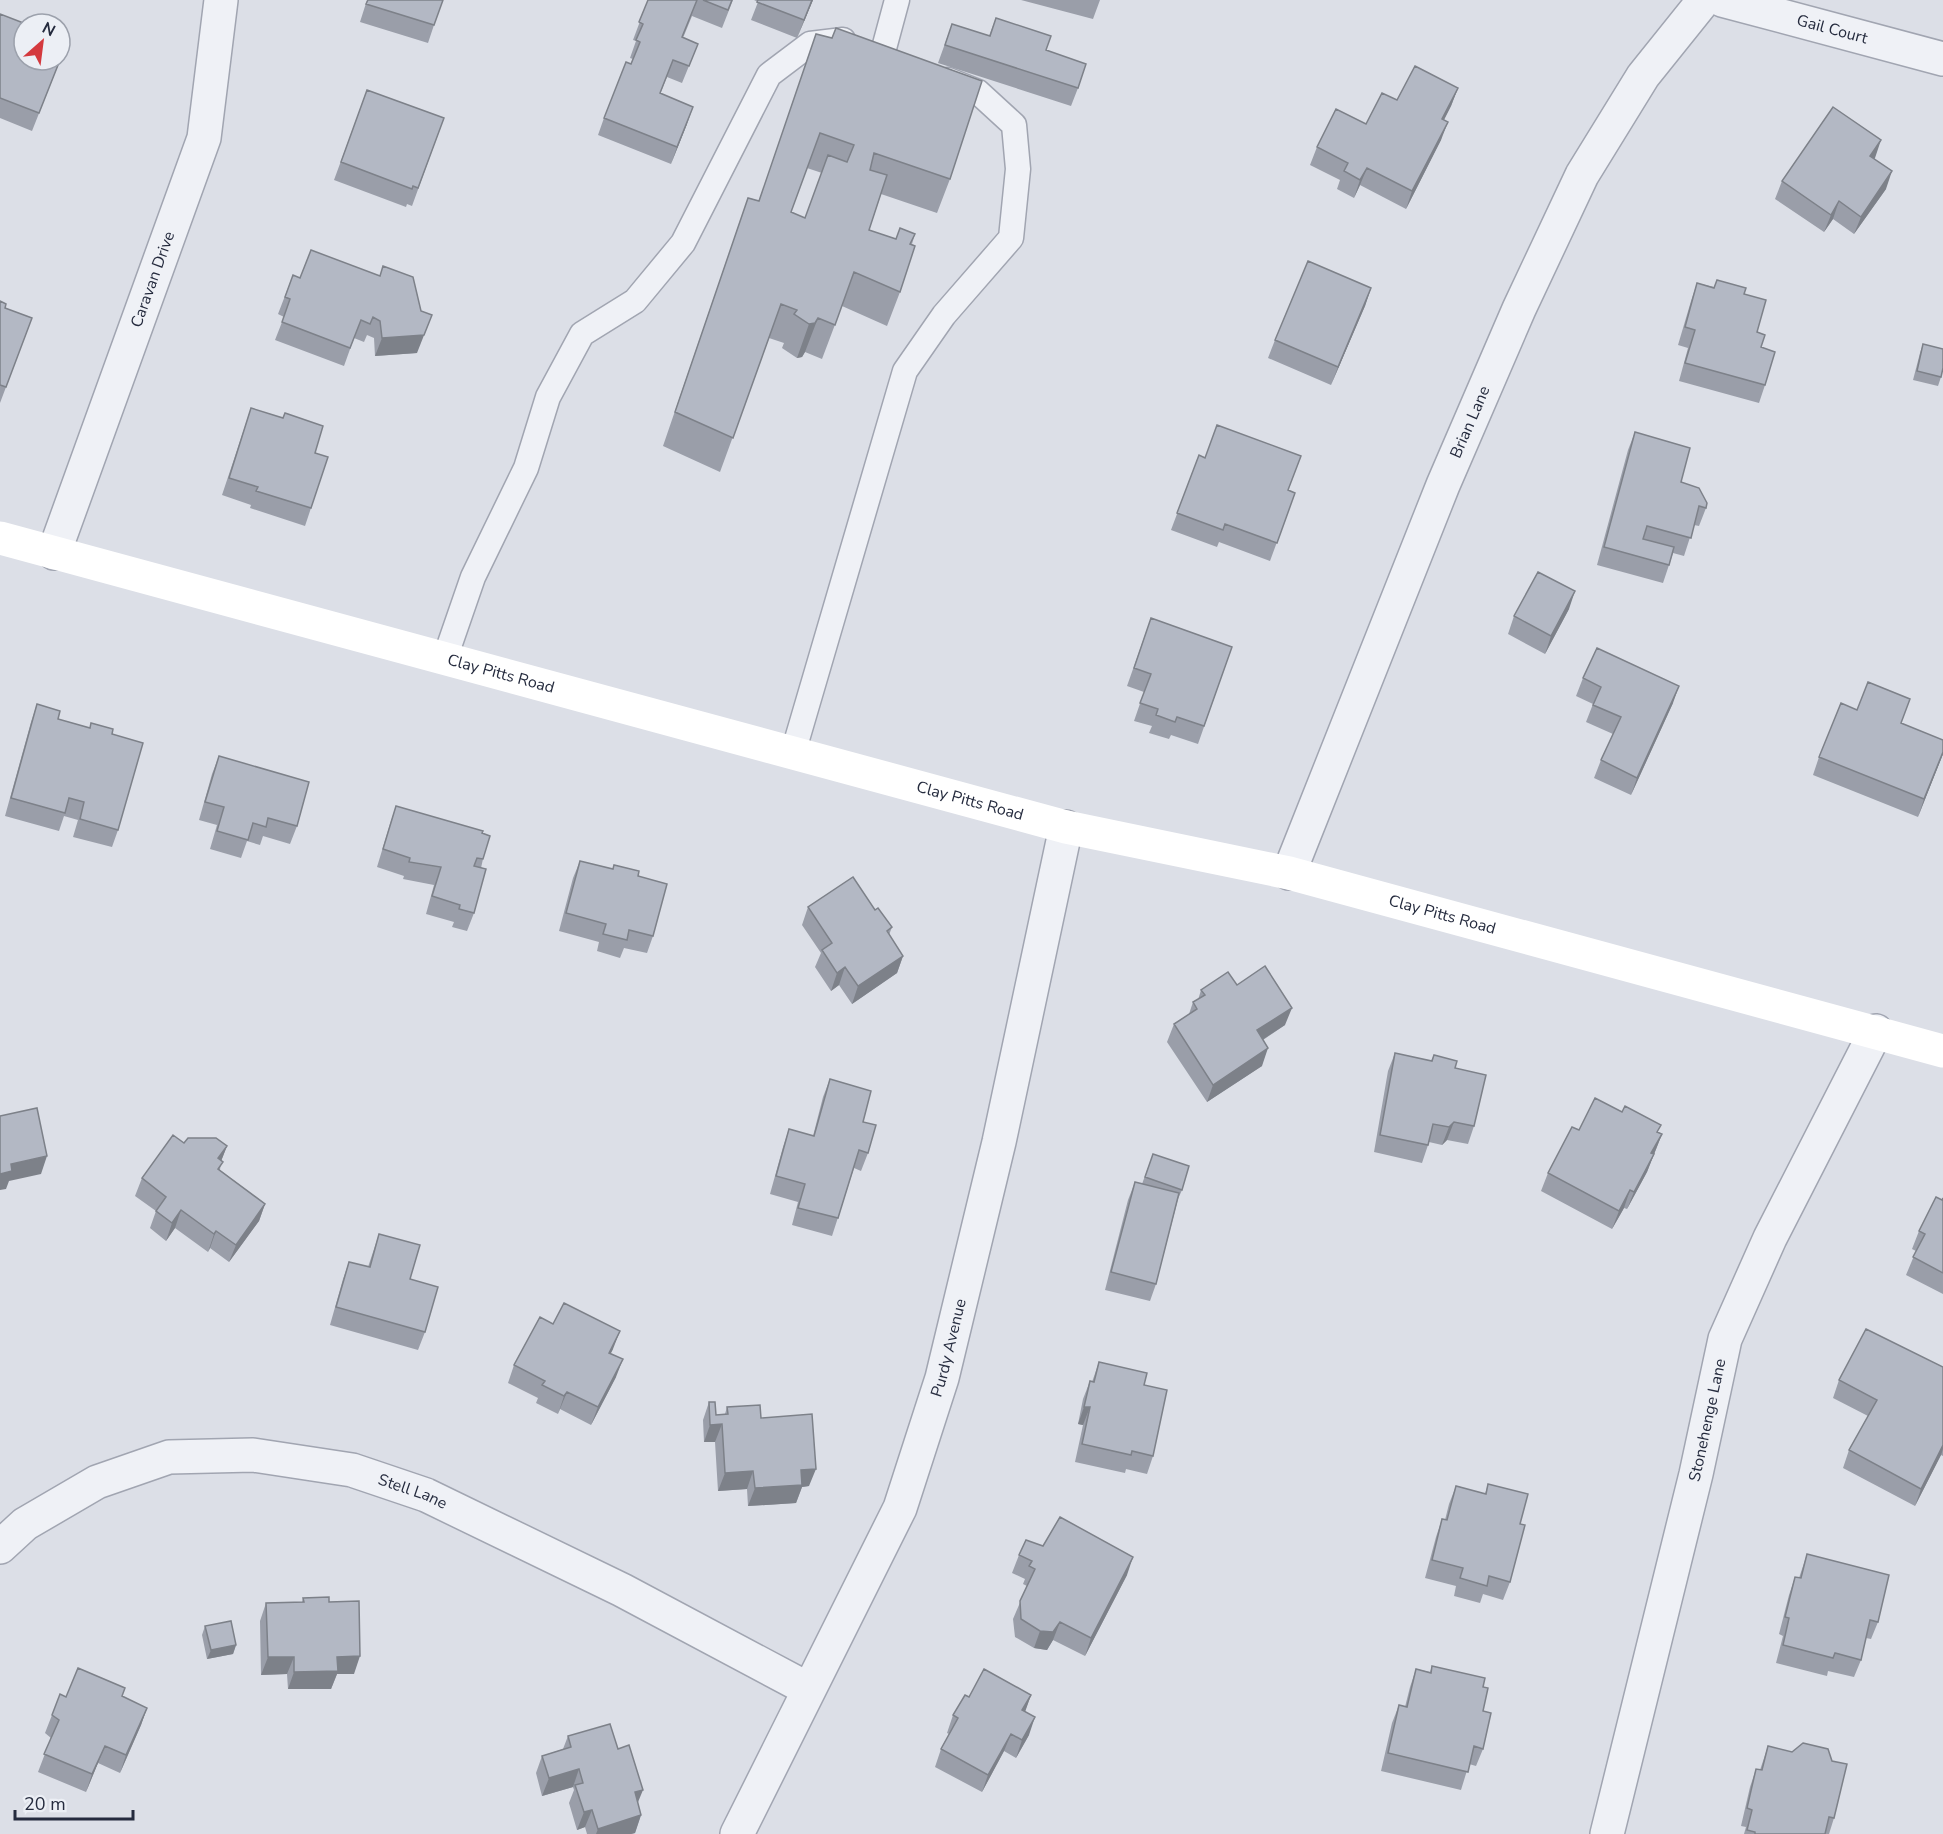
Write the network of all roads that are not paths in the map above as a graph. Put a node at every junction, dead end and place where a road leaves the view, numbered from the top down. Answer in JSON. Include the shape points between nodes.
{"nodes":[{"id":1,"x":221,"y":0,"type":"edge"},
{"id":2,"x":897,"y":0,"type":"edge"},
{"id":3,"x":1704,"y":0,"type":"edge"},
{"id":4,"x":1722,"y":0,"type":"edge"},
{"id":5,"x":1943,"y":59,"type":"edge"},
{"id":6,"x":903,"y":60,"type":"junction"},
{"id":7,"x":0,"y":538,"type":"edge"},
{"id":8,"x":54,"y":553,"type":"junction"},
{"id":9,"x":445,"y":658,"type":"junction"},
{"id":10,"x":793,"y":753,"type":"junction"},
{"id":11,"x":1066,"y":827,"type":"junction"},
{"id":12,"x":1289,"y":873,"type":"junction"},
{"id":13,"x":1876,"y":1031,"type":"junction"},
{"id":14,"x":1943,"y":1051,"type":"edge"},
{"id":15,"x":0,"y":1547,"type":"edge"},
{"id":16,"x":808,"y":1689,"type":"junction"},
{"id":17,"x":737,"y":1834,"type":"edge"},
{"id":18,"x":1607,"y":1834,"type":"edge"}],
"edges":[{"from":1,"to":8,"type":"street","name":"Caravan Drive","via":[[204,138]]},
{"from":2,"to":6,"type":"lane"},
{"from":3,"to":12,"type":"street","name":"Brian Lane","via":[[1643,76],[1582,175],[1443,485]]},
{"from":4,"to":5,"type":"street","name":"Gail Court"},
{"from":6,"to":9,"type":"lane","via":[[848,39],[810,44],[769,75],[683,243],[634,301],[582,334],[548,397],[526,468],[473,577]]},
{"from":6,"to":10,"type":"lane","via":[[978,92],[1014,125],[1018,169],[1011,238],[944,315],[905,371]]},
{"from":7,"to":8,"type":"street","name":"Clay Pitts Road"},
{"from":8,"to":9,"type":"street","name":"Clay Pitts Road"},
{"from":9,"to":10,"type":"street","name":"Clay Pitts Road"},
{"from":10,"to":11,"type":"street","name":"Clay Pitts Road"},
{"from":11,"to":12,"type":"street","name":"Clay Pitts Road"},
{"from":11,"to":16,"type":"street","name":"Purdy Avenue","via":[[999,1142],[942,1378],[900,1508]]},
{"from":12,"to":13,"type":"street","name":"Clay Pitts Road"},
{"from":13,"to":14,"type":"street","name":"Clay Pitts Road"},
{"from":13,"to":18,"type":"street","name":"Stonehenge Lane","via":[[1770,1238],[1725,1339],[1696,1474]]},
{"from":15,"to":16,"type":"street","name":"Stell Lane","via":[[25,1524],[97,1482],[169,1458],[253,1455],[352,1470],[426,1495],[622,1590]]},
{"from":16,"to":17,"type":"street","name":"Purdy Avenue"}]}
